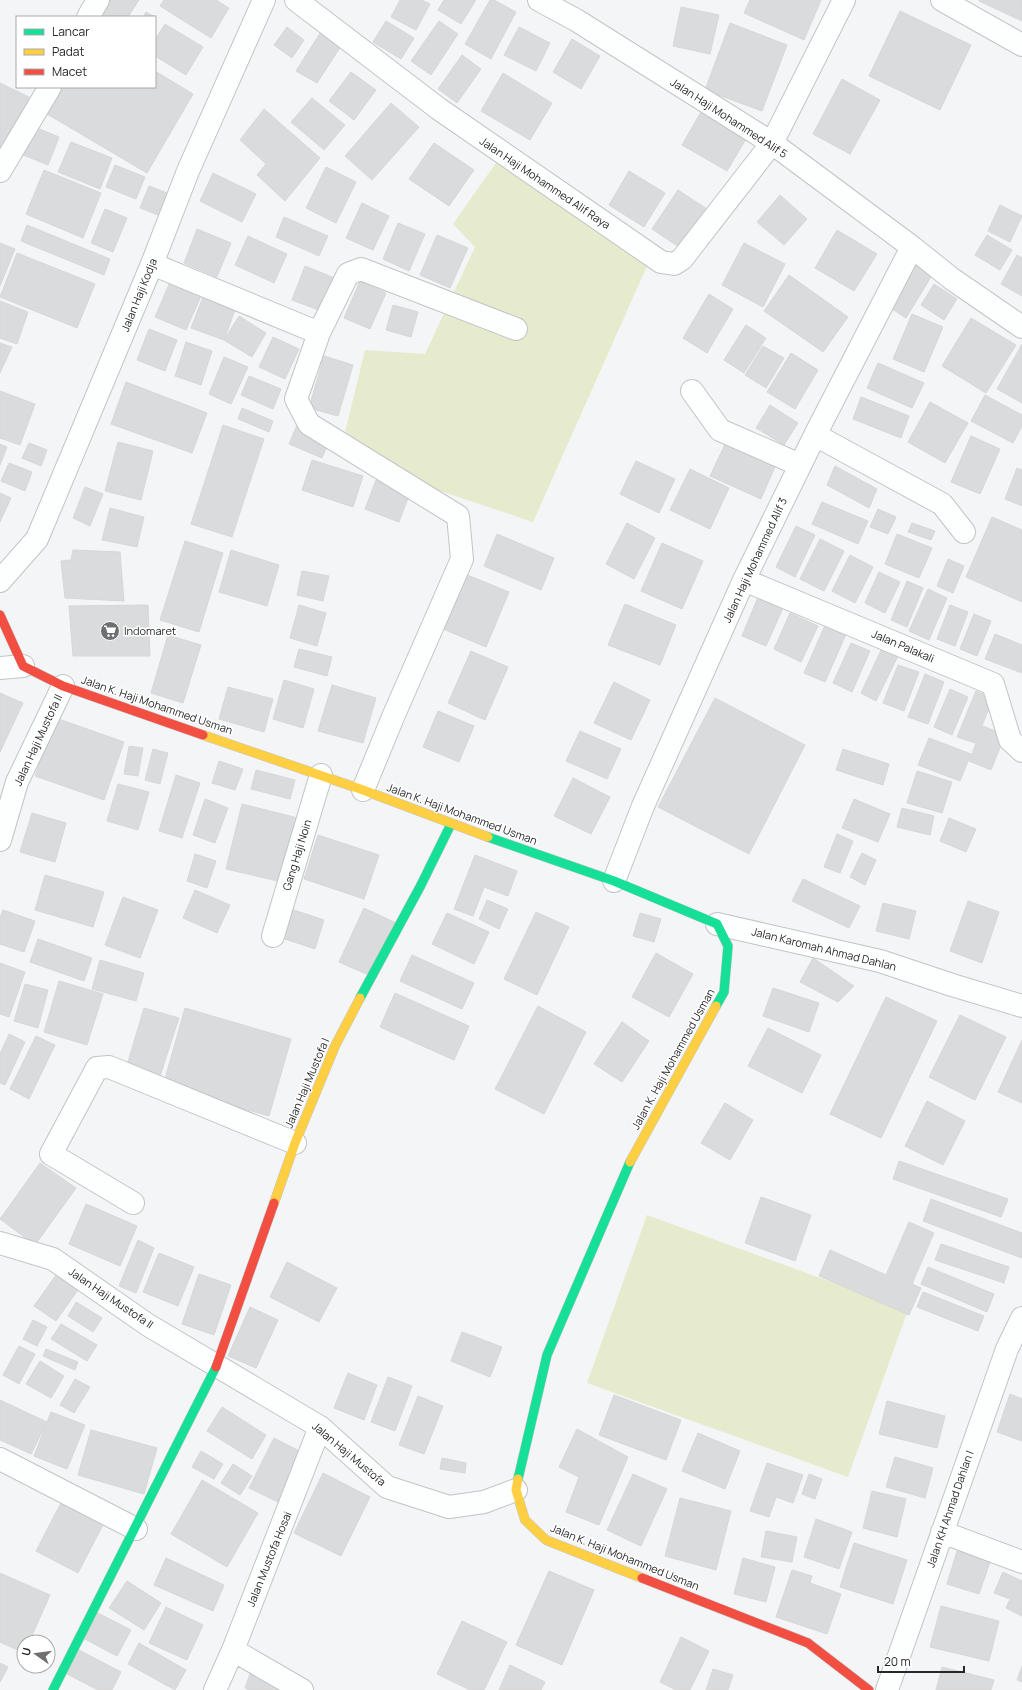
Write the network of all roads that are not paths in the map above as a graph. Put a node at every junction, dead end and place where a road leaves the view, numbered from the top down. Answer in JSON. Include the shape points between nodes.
{"nodes":[{"id":1,"x":98,"y":0,"type":"edge"},
{"id":2,"x":264,"y":0,"type":"edge"},
{"id":3,"x":296,"y":0,"type":"edge"},
{"id":4,"x":539,"y":0,"type":"edge"},
{"id":5,"x":844,"y":0,"type":"edge"},
{"id":6,"x":942,"y":0,"type":"edge"},
{"id":7,"x":89,"y":16,"type":"edge"},
{"id":8,"x":1022,"y":45,"type":"edge"},
{"id":9,"x":49,"y":88,"type":"edge"},
{"id":10,"x":772,"y":143,"type":"junction"},
{"id":11,"x":0,"y":171,"type":"edge"},
{"id":12,"x":912,"y":247,"type":"junction"},
{"id":13,"x":152,"y":264,"type":"junction"},
{"id":14,"x":1022,"y":327,"type":"edge"},
{"id":15,"x":516,"y":329,"type":"dead end"},
{"id":16,"x":319,"y":333,"type":"junction"},
{"id":17,"x":692,"y":391,"type":"dead end"},
{"id":18,"x":815,"y":435,"type":"junction"},
{"id":19,"x":800,"y":465,"type":"junction"},
{"id":20,"x":964,"y":532,"type":"dead end"},
{"id":21,"x":744,"y":580,"type":"junction"},
{"id":22,"x":0,"y":581,"type":"edge"},
{"id":23,"x":0,"y":616,"type":"edge"},
{"id":24,"x":23,"y":666,"type":"junction"},
{"id":25,"x":0,"y":668,"type":"edge"},
{"id":26,"x":63,"y":686,"type":"junction"},
{"id":27,"x":1022,"y":751,"type":"edge"},
{"id":28,"x":321,"y":775,"type":"junction"},
{"id":29,"x":363,"y":790,"type":"junction"},
{"id":30,"x":451,"y":824,"type":"junction"},
{"id":31,"x":0,"y":840,"type":"edge"},
{"id":32,"x":614,"y":880,"type":"junction"},
{"id":33,"x":717,"y":924,"type":"junction"},
{"id":34,"x":273,"y":936,"type":"dead end"},
{"id":35,"x":1022,"y":1006,"type":"edge"},
{"id":36,"x":295,"y":1143,"type":"junction"},
{"id":37,"x":133,"y":1203,"type":"dead end"},
{"id":38,"x":0,"y":1243,"type":"edge"},
{"id":39,"x":1020,"y":1326,"type":"edge"},
{"id":40,"x":217,"y":1365,"type":"junction"},
{"id":41,"x":320,"y":1427,"type":"junction"},
{"id":42,"x":0,"y":1459,"type":"edge"},
{"id":43,"x":516,"y":1490,"type":"junction"},
{"id":44,"x":136,"y":1529,"type":"junction"},
{"id":45,"x":942,"y":1532,"type":"junction"},
{"id":46,"x":1022,"y":1562,"type":"edge"},
{"id":47,"x":233,"y":1650,"type":"junction"},
{"id":48,"x":54,"y":1690,"type":"edge"},
{"id":49,"x":215,"y":1690,"type":"edge"},
{"id":50,"x":302,"y":1690,"type":"edge"},
{"id":51,"x":870,"y":1690,"type":"edge"},
{"id":52,"x":887,"y":1690,"type":"edge"}],
"edges":[{"from":1,"to":7,"type":"street"},
{"from":2,"to":13,"type":"street","name":"Jalan Haji Kodja","via":[[188,171]]},
{"from":3,"to":10,"type":"street","name":"Jalan Haji Mohammed Alif Raya","via":[[439,109],[661,262],[674,264],[682,259]]},
{"from":4,"to":10,"type":"street","name":"Jalan Haji Mohammed Alif 5","via":[[576,20]]},
{"from":5,"to":10,"type":"street","name":"Jalan Haji Mohammed Alif Raya"},
{"from":6,"to":8,"type":"street"},
{"from":9,"to":11,"type":"street"},
{"from":10,"to":12,"type":"street","name":"Jalan Haji Mohammed Alif 5"},
{"from":12,"to":14,"type":"street","name":"Jalan Haji Mohammed Alif 5","via":[[952,279]]},
{"from":12,"to":18,"type":"street","name":"Jalan Haji Mohammed Alif 3"},
{"from":13,"to":16,"type":"street"},
{"from":13,"to":22,"type":"street","name":"Jalan Haji Kodja","via":[[37,539]]},
{"from":15,"to":16,"type":"street","via":[[361,269],[348,274]]},
{"from":16,"to":29,"type":"street","via":[[296,399],[308,424],[458,516],[462,552],[462,559]]},
{"from":17,"to":19,"type":"street","via":[[720,430]]},
{"from":18,"to":19,"type":"street","name":"Jalan Haji Mohammed Alif 3"},
{"from":18,"to":20,"type":"street","via":[[942,504]]},
{"from":19,"to":21,"type":"street","name":"Jalan Haji Mohammed Alif 3"},
{"from":21,"to":27,"type":"street","name":"Jalan Palakali","via":[[992,684],[1010,740]]},
{"from":21,"to":32,"type":"street","name":"Jalan Haji Mohammed Alif 3","via":[[643,806]]},
{"from":23,"to":24,"type":"street"},
{"from":24,"to":25,"type":"street"},
{"from":24,"to":26,"type":"street","name":"Jalan K. Haji Mohammed Usman"},
{"from":26,"to":28,"type":"street","name":"Jalan K. Haji Mohammed Usman"},
{"from":26,"to":31,"type":"street","name":"Jalan Haji Mustofa II","via":[[17,782]]},
{"from":28,"to":29,"type":"street","name":"Jalan K. Haji Mohammed Usman"},
{"from":28,"to":34,"type":"street","name":"Gang Haji Noin"},
{"from":29,"to":30,"type":"street","name":"Jalan K. Haji Mohammed Usman"},
{"from":30,"to":32,"type":"street","name":"Jalan K. Haji Mohammed Usman"},
{"from":30,"to":36,"type":"street","name":"Jalan Haji Mustofa I","via":[[334,1046]]},
{"from":32,"to":33,"type":"street","name":"Jalan K. Haji Mohammed Usman"},
{"from":33,"to":35,"type":"street","name":"Jalan Karomah Ahmad Dahlan","via":[[880,961]]},
{"from":33,"to":43,"type":"street","name":"Jalan K. Haji Mohammed Usman","via":[[728,946],[724,992],[631,1159],[547,1355]]},
{"from":36,"to":37,"type":"street","via":[[109,1067],[97,1068],[51,1154]]},
{"from":36,"to":40,"type":"street","name":"Jalan Haji Mustofa I"},
{"from":38,"to":40,"type":"street","name":"Jalan Haji Mustofa II","via":[[53,1259],[148,1325]]},
{"from":39,"to":45,"type":"street","name":"Jalan KH Ahmad Dahlan I","via":[[1006,1349]]},
{"from":40,"to":41,"type":"street","name":"Jalan Haji Mustofa"},
{"from":40,"to":44,"type":"street","name":"Jalan Haji Mustofa I"},
{"from":41,"to":43,"type":"street","name":"Jalan Haji Mustofa","via":[[387,1487],[408,1494],[449,1507],[484,1502]]},
{"from":41,"to":47,"type":"street","name":"Jalan Mustofa Hosai"},
{"from":42,"to":44,"type":"street"},
{"from":43,"to":51,"type":"street","name":"Jalan K. Haji Mohammed Usman","via":[[525,1520],[546,1540],[808,1643]]},
{"from":44,"to":48,"type":"street","name":"Jalan Haji Mustofa I"},
{"from":45,"to":46,"type":"street"},
{"from":45,"to":52,"type":"street","name":"Jalan KH Ahmad Dahlan I"},
{"from":47,"to":49,"type":"street","name":"Jalan Mustofa Hosai"},
{"from":47,"to":50,"type":"street"}]}
